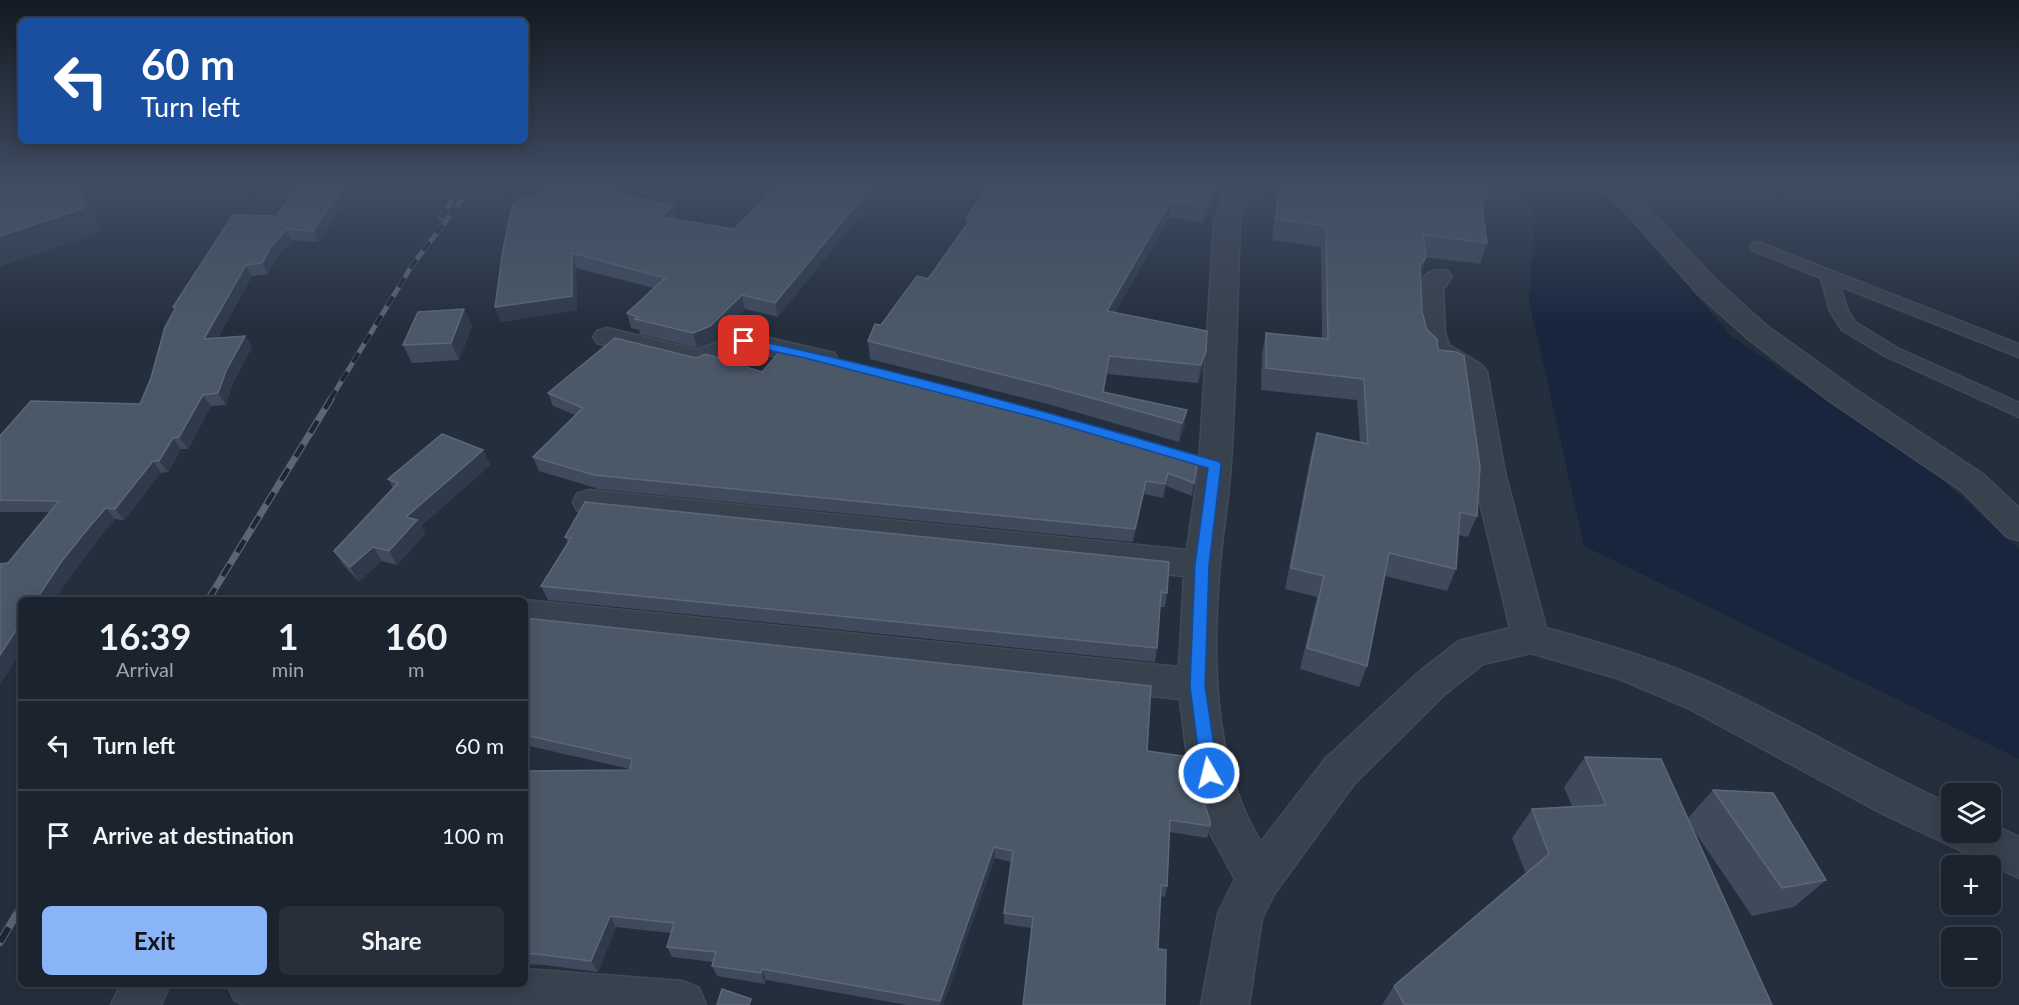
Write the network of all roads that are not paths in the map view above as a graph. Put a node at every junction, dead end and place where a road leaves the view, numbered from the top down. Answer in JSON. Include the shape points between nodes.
{"nodes":[{"id":1,"x":1226,"y":232,"type":"edge"},
{"id":2,"x":1656,"y":232,"type":"edge"},
{"id":3,"x":1758,"y":247,"type":"dead end"},
{"id":4,"x":1828,"y":274,"type":"junction"},
{"id":5,"x":1439,"y":277,"type":"dead end"},
{"id":6,"x":606,"y":337,"type":"dead end"},
{"id":7,"x":2019,"y":351,"type":"edge"},
{"id":8,"x":851,"y":366,"type":"edge"},
{"id":9,"x":2019,"y":411,"type":"edge"},
{"id":10,"x":589,"y":502,"type":"edge"},
{"id":11,"x":2019,"y":528,"type":"edge"},
{"id":12,"x":1202,"y":565,"type":"junction"},
{"id":13,"x":528,"y":614,"type":"edge"},
{"id":14,"x":1531,"y":638,"type":"junction"},
{"id":15,"x":1197,"y":686,"type":"junction"},
{"id":16,"x":1941,"y":821,"type":"edge"},
{"id":17,"x":1988,"y":843,"type":"edge"},
{"id":18,"x":2019,"y":858,"type":"edge"},
{"id":19,"x":1259,"y":879,"type":"junction"},
{"id":20,"x":145,"y":987,"type":"edge"},
{"id":21,"x":344,"y":987,"type":"edge"},
{"id":22,"x":135,"y":1005,"type":"edge"},
{"id":23,"x":682,"y":1005,"type":"edge"},
{"id":24,"x":1225,"y":1005,"type":"edge"}],
"edges":[{"from":1,"to":12,"type":"street","via":[[1204,462]]},
{"from":2,"to":11,"type":"street","via":[[1708,288],[1757,332],[1973,483]]},
{"from":3,"to":4,"type":"lane"},
{"from":4,"to":7,"type":"lane"},
{"from":4,"to":9,"type":"lane","via":[[1839,311],[1848,326],[1891,352]]},
{"from":5,"to":14,"type":"street","via":[[1429,287],[1431,333],[1436,350],[1472,372],[1481,435]]},
{"from":6,"to":8,"type":"street","via":[[700,360],[744,341]]},
{"from":10,"to":12,"type":"street"},
{"from":12,"to":15,"type":"street"},
{"from":13,"to":15,"type":"street"},
{"from":14,"to":16,"type":"street","via":[[1629,666],[1702,697]]},
{"from":14,"to":19,"type":"street","via":[[1472,652],[1432,683],[1340,771]]},
{"from":15,"to":19,"type":"street","via":[[1209,773],[1228,827]]},
{"from":17,"to":18,"type":"street"},
{"from":19,"to":24,"type":"street","via":[[1240,914]]},
{"from":20,"to":22,"type":"street"},
{"from":21,"to":23,"type":"street","via":[[532,993]]}]}
